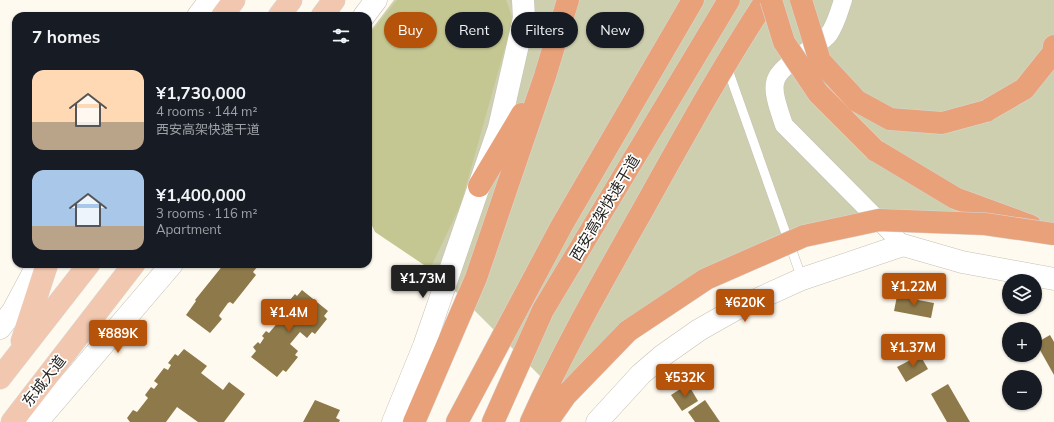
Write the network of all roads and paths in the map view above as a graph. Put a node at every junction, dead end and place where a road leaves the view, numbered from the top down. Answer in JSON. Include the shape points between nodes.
{"nodes":[{"id":1,"x":210,"y":0,"type":"edge"},
{"id":2,"x":234,"y":0,"type":"edge"},
{"id":3,"x":291,"y":0,"type":"edge"},
{"id":4,"x":334,"y":0,"type":"edge"},
{"id":5,"x":376,"y":0,"type":"edge"},
{"id":6,"x":523,"y":0,"type":"edge"},
{"id":7,"x":568,"y":0,"type":"edge"},
{"id":8,"x":584,"y":0,"type":"edge"},
{"id":9,"x":693,"y":0,"type":"edge"},
{"id":10,"x":729,"y":0,"type":"edge"},
{"id":11,"x":766,"y":0,"type":"edge"},
{"id":12,"x":771,"y":0,"type":"edge"},
{"id":13,"x":801,"y":0,"type":"edge"},
{"id":14,"x":843,"y":0,"type":"edge"},
{"id":15,"x":201,"y":12,"type":"edge"},
{"id":16,"x":225,"y":12,"type":"edge"},
{"id":17,"x":282,"y":12,"type":"edge"},
{"id":18,"x":325,"y":12,"type":"edge"},
{"id":19,"x":367,"y":12,"type":"edge"},
{"id":20,"x":1054,"y":46,"type":"edge"},
{"id":21,"x":725,"y":63,"type":"junction"},
{"id":22,"x":545,"y":76,"type":"junction"},
{"id":23,"x":479,"y":186,"type":"junction"},
{"id":24,"x":1051,"y":233,"type":"edge"},
{"id":25,"x":903,"y":245,"type":"junction"},
{"id":26,"x":36,"y":268,"type":"edge"},
{"id":27,"x":46,"y":268,"type":"edge"},
{"id":28,"x":86,"y":268,"type":"edge"},
{"id":29,"x":131,"y":268,"type":"edge"},
{"id":30,"x":169,"y":268,"type":"edge"},
{"id":31,"x":802,"y":279,"type":"junction"},
{"id":32,"x":1054,"y":279,"type":"edge"},
{"id":33,"x":0,"y":328,"type":"edge"},
{"id":34,"x":17,"y":357,"type":"junction"},
{"id":35,"x":0,"y":378,"type":"edge"},
{"id":36,"x":12,"y":422,"type":"edge"},
{"id":37,"x":37,"y":422,"type":"edge"},
{"id":38,"x":393,"y":422,"type":"edge"},
{"id":39,"x":414,"y":422,"type":"edge"},
{"id":40,"x":457,"y":422,"type":"edge"},
{"id":41,"x":493,"y":422,"type":"edge"},
{"id":42,"x":531,"y":422,"type":"edge"},
{"id":43,"x":547,"y":422,"type":"edge"},
{"id":44,"x":597,"y":422,"type":"edge"}],
"edges":[{"from":1,"to":15,"type":"street"},
{"from":2,"to":16,"type":"main road"},
{"from":3,"to":17,"type":"main road"},
{"from":4,"to":18,"type":"main road"},
{"from":5,"to":19,"type":"street"},
{"from":6,"to":23,"type":"street","via":[[524,18],[499,128]]},
{"from":7,"to":22,"type":"highway"},
{"from":8,"to":22,"type":"highway"},
{"from":9,"to":40,"type":"highway","name":"西安高架快速干道","via":[[562,225]]},
{"from":10,"to":41,"type":"highway","name":"西安高架快速干道","via":[[543,310]]},
{"from":11,"to":21,"type":"highway"},
{"from":12,"to":24,"type":"highway","bridge":true,"via":[[784,42],[818,93],[875,150],[955,198]]},
{"from":13,"to":20,"type":"highway","bridge":true,"via":[[820,61],[857,101],[890,119],[942,123],[986,111],[1024,89],[1053,53]]},
{"from":14,"to":25,"type":"street","via":[[828,35],[781,70],[774,85],[775,99],[784,125]]},
{"from":21,"to":31,"type":"lane"},
{"from":21,"to":42,"type":"highway","via":[[551,376]]},
{"from":22,"to":23,"type":"highway"},
{"from":22,"to":39,"type":"highway","via":[[476,278]]},
{"from":23,"to":38,"type":"street","via":[[424,346]]},
{"from":24,"to":43,"type":"highway","bridge":true,"via":[[985,224],[880,220],[804,236],[706,279],[628,332],[566,395]]},
{"from":25,"to":31,"type":"street"},
{"from":25,"to":32,"type":"street","via":[[962,262]]},
{"from":26,"to":33,"type":"street","via":[[13,311]]},
{"from":27,"to":34,"type":"main road"},
{"from":28,"to":34,"type":"main road"},
{"from":29,"to":36,"type":"main road","name":"东城大道"},
{"from":30,"to":37,"type":"street"},
{"from":31,"to":44,"type":"street","via":[[736,309],[699,330],[642,374]]},
{"from":34,"to":35,"type":"main road"}]}
